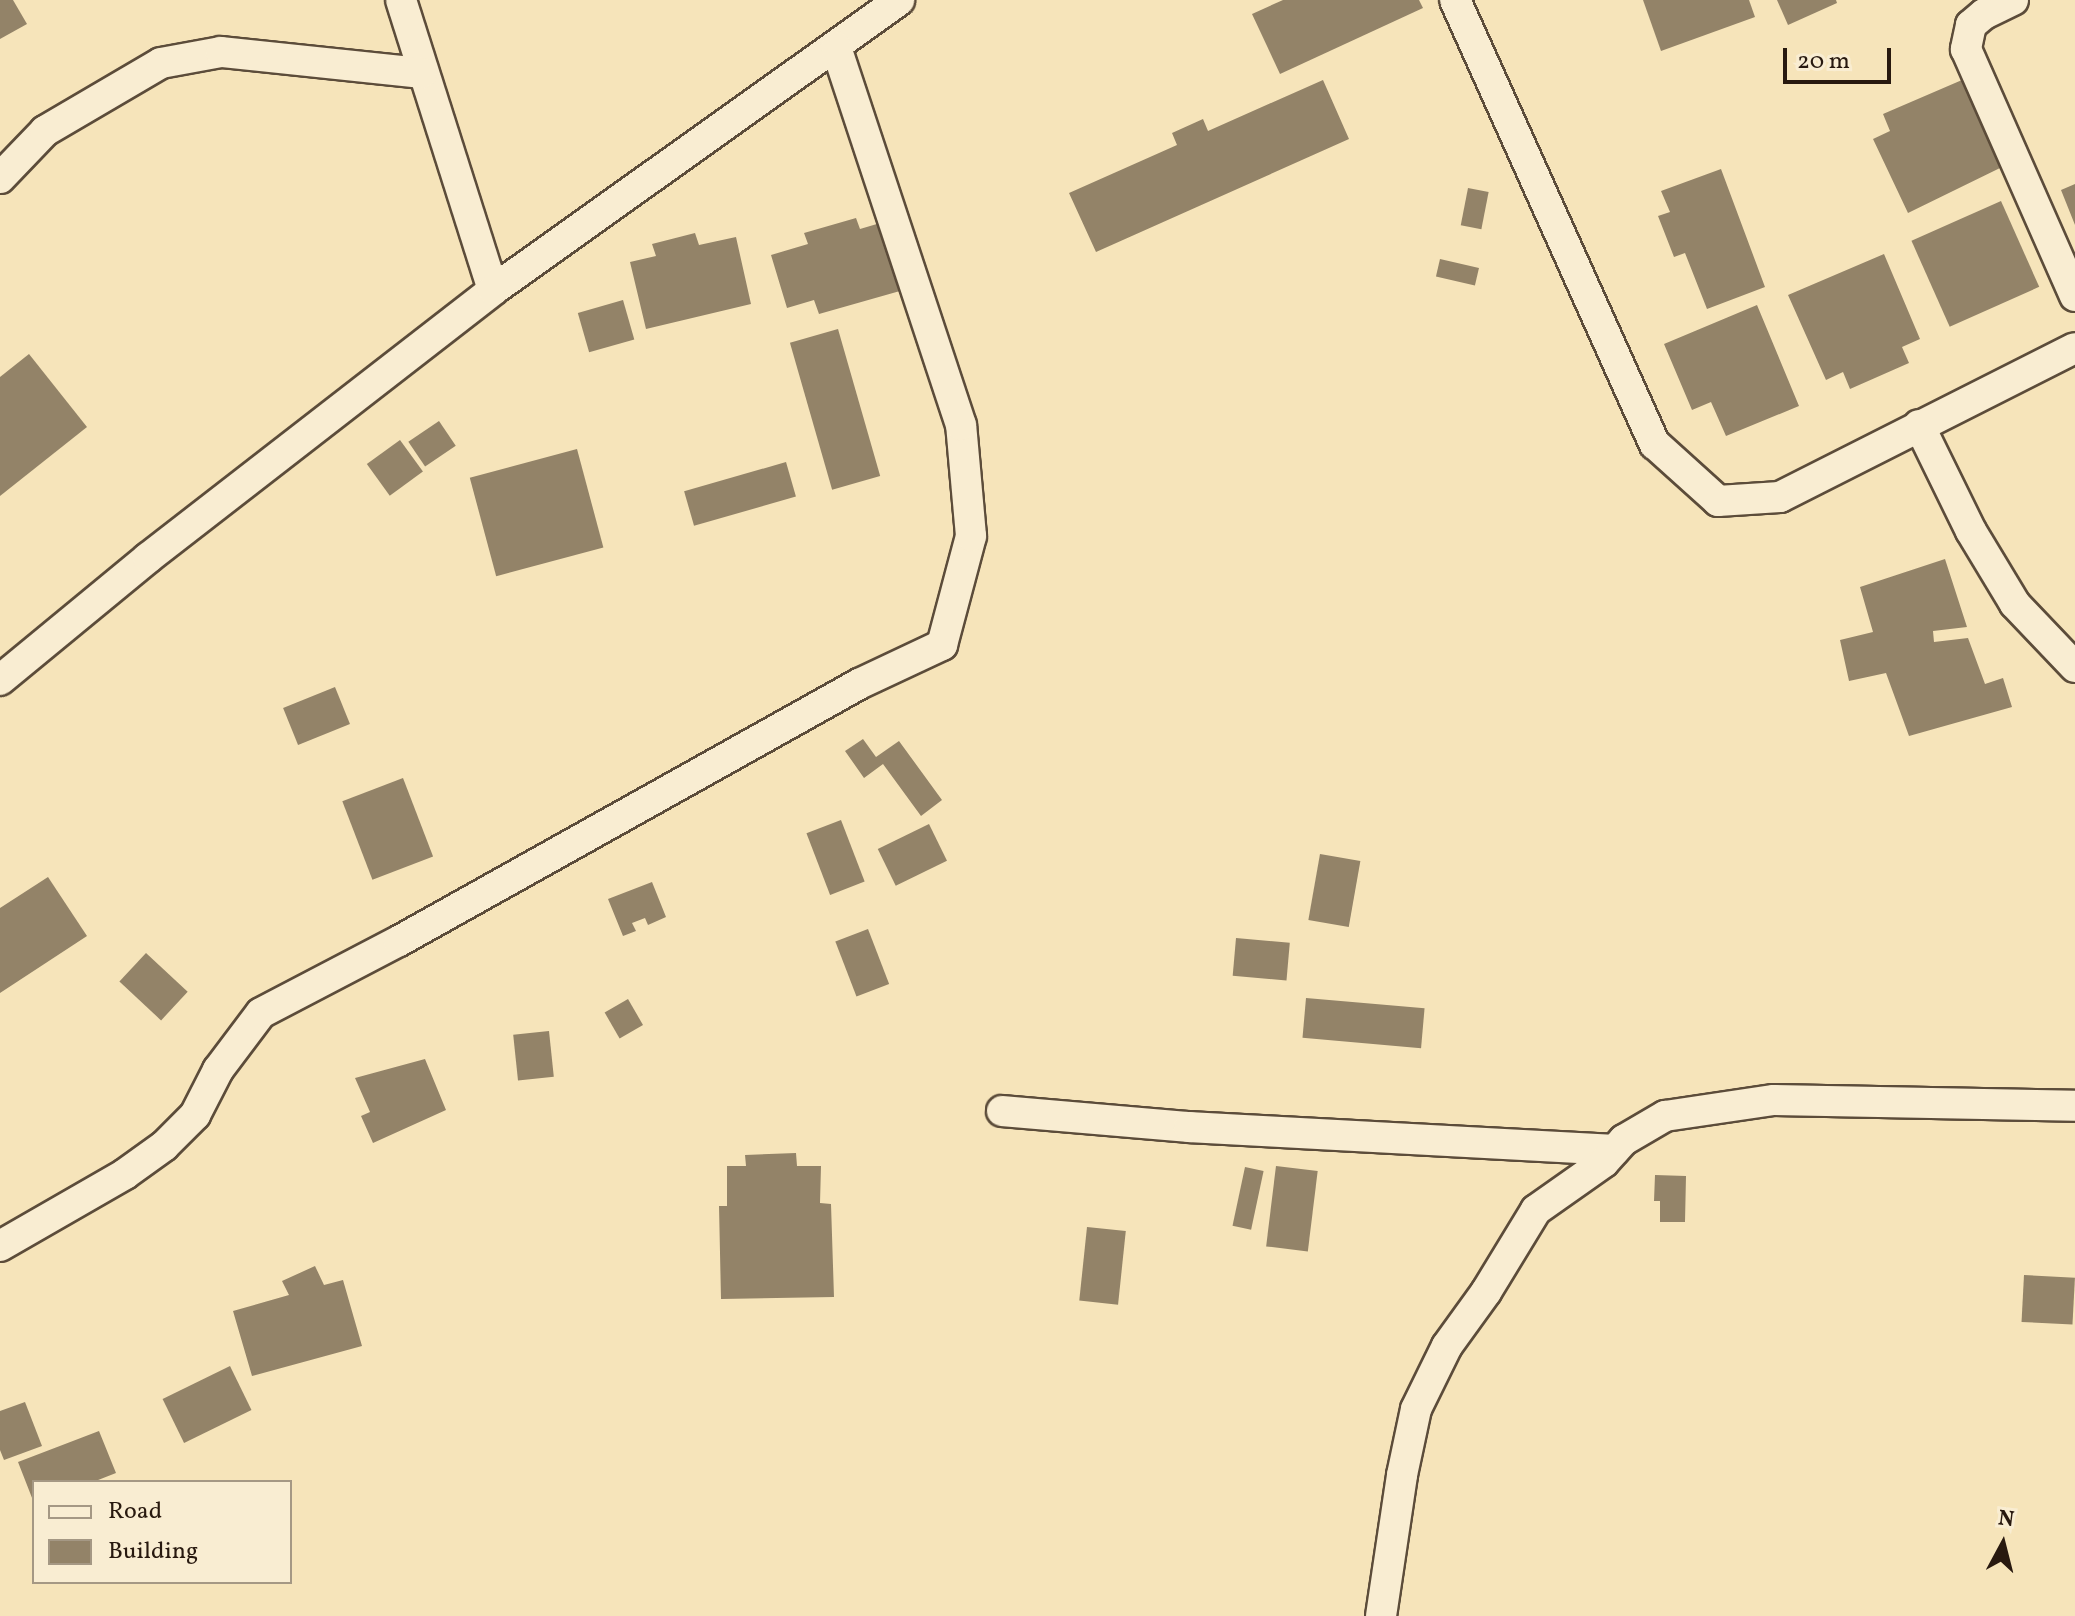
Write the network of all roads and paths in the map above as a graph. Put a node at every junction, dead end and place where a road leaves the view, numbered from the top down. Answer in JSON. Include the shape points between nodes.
{"nodes":[{"id":1,"x":401,"y":0,"type":"edge"},
{"id":2,"x":899,"y":0,"type":"edge"},
{"id":3,"x":1455,"y":0,"type":"edge"},
{"id":4,"x":2013,"y":0,"type":"edge"},
{"id":5,"x":836,"y":47,"type":"junction"},
{"id":6,"x":422,"y":73,"type":"junction"},
{"id":7,"x":0,"y":178,"type":"edge"},
{"id":8,"x":493,"y":290,"type":"junction"},
{"id":9,"x":2075,"y":296,"type":"edge"},
{"id":10,"x":2075,"y":348,"type":"edge"},
{"id":11,"x":1919,"y":425,"type":"junction"},
{"id":12,"x":2075,"y":667,"type":"edge"},
{"id":13,"x":0,"y":680,"type":"edge"},
{"id":14,"x":2075,"y":1106,"type":"edge"},
{"id":15,"x":1002,"y":1111,"type":"dead end"},
{"id":16,"x":1614,"y":1150,"type":"junction"},
{"id":17,"x":0,"y":1246,"type":"edge"},
{"id":18,"x":1381,"y":1616,"type":"edge"}],
"edges":[{"from":1,"to":6,"type":"street"},
{"from":2,"to":5,"type":"street"},
{"from":3,"to":11,"type":"street","via":[[1655,444],[1718,501],[1780,497]]},
{"from":4,"to":9,"type":"street","via":[[1971,25],[1966,49]]},
{"from":5,"to":8,"type":"street"},
{"from":5,"to":17,"type":"street","via":[[961,425],[971,536],[942,645],[859,684],[261,1013],[218,1070],[195,1115],[164,1146]]},
{"from":6,"to":7,"type":"street","via":[[221,52],[161,63],[45,131]]},
{"from":6,"to":8,"type":"street"},
{"from":8,"to":13,"type":"street"},
{"from":10,"to":11,"type":"street"},
{"from":11,"to":12,"type":"street","via":[[1971,531],[2015,604]]},
{"from":14,"to":16,"type":"street","via":[[1774,1100],[1665,1116]]},
{"from":15,"to":16,"type":"street","via":[[1189,1127]]},
{"from":16,"to":18,"type":"street","via":[[1536,1210],[1447,1346],[1416,1409]]}]}
